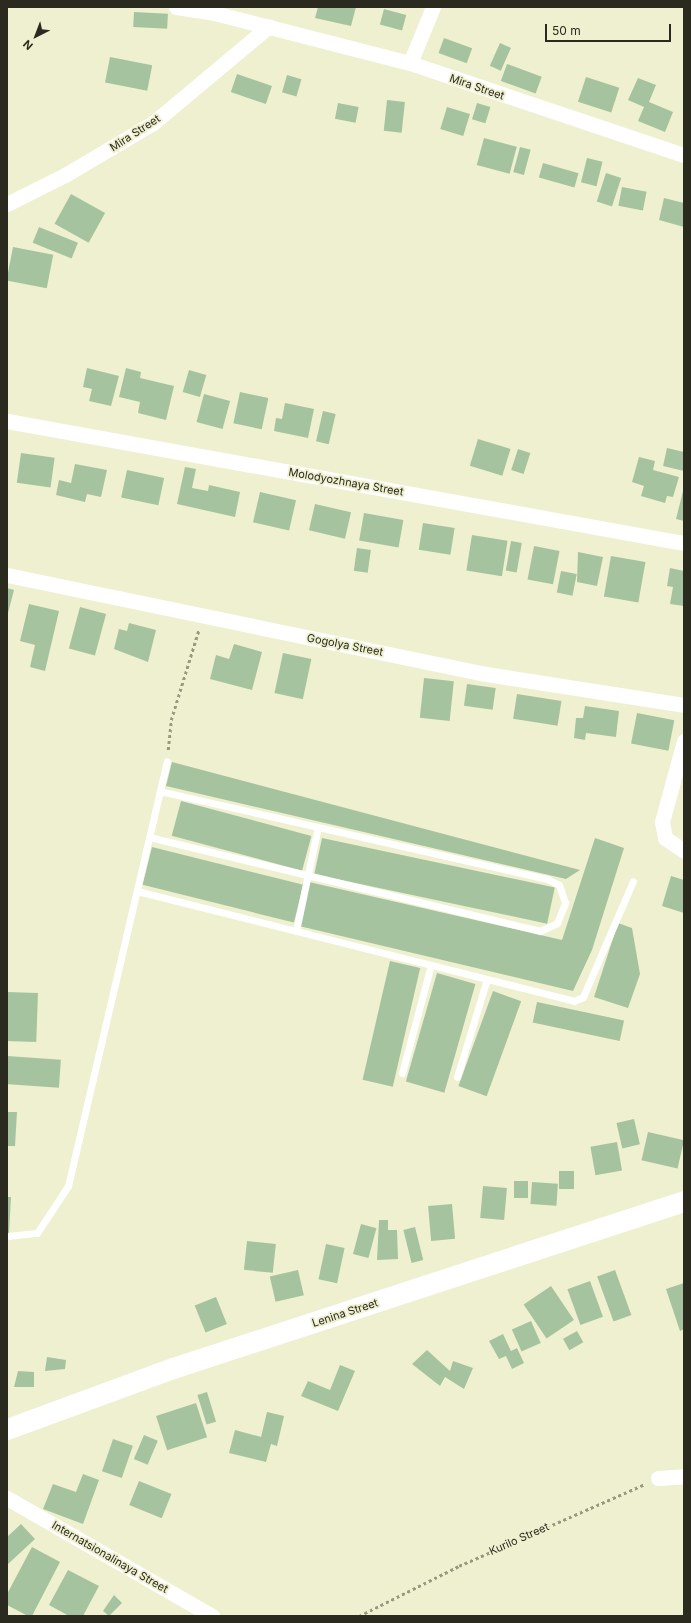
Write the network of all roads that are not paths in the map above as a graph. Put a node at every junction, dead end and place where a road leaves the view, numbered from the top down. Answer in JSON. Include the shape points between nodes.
{"nodes":[{"id":1,"x":176,"y":7,"type":"edge"},
{"id":2,"x":433,"y":7,"type":"edge"},
{"id":3,"x":269,"y":26,"type":"junction"},
{"id":4,"x":410,"y":63,"type":"junction"},
{"id":5,"x":684,"y":154,"type":"edge"},
{"id":6,"x":7,"y":204,"type":"edge"},
{"id":7,"x":7,"y":421,"type":"edge"},
{"id":8,"x":684,"y":543,"type":"edge"},
{"id":9,"x":7,"y":575,"type":"edge"},
{"id":10,"x":684,"y":704,"type":"edge"},
{"id":11,"x":684,"y":741,"type":"edge"},
{"id":12,"x":167,"y":761,"type":"road end"},
{"id":13,"x":160,"y":791,"type":"junction"},
{"id":14,"x":318,"y":827,"type":"junction"},
{"id":15,"x":149,"y":836,"type":"junction"},
{"id":16,"x":684,"y":851,"type":"edge"},
{"id":17,"x":308,"y":875,"type":"junction"},
{"id":18,"x":633,"y":881,"type":"dead end"},
{"id":19,"x":136,"y":891,"type":"junction"},
{"id":20,"x":296,"y":931,"type":"junction"},
{"id":21,"x":431,"y":965,"type":"junction"},
{"id":22,"x":487,"y":979,"type":"junction"},
{"id":23,"x":402,"y":1073,"type":"dead end"},
{"id":24,"x":457,"y":1077,"type":"dead end"},
{"id":25,"x":684,"y":1201,"type":"edge"},
{"id":26,"x":7,"y":1236,"type":"edge"},
{"id":27,"x":7,"y":1429,"type":"edge"},
{"id":28,"x":684,"y":1476,"type":"edge"},
{"id":29,"x":658,"y":1478,"type":"road end"},
{"id":30,"x":7,"y":1498,"type":"edge"},
{"id":31,"x":195,"y":1611,"type":"edge"},
{"id":32,"x":212,"y":1616,"type":"edge"}],
"edges":[{"from":1,"to":3,"type":"street","name":"Mira Street"},
{"from":2,"to":4,"type":"street"},
{"from":3,"to":4,"type":"street","name":"Mira Street"},
{"from":3,"to":6,"type":"street","name":"Mira Street","via":[[153,123],[65,175]]},
{"from":4,"to":5,"type":"street","name":"Mira Street"},
{"from":7,"to":8,"type":"street","name":"Molodyozhnaya Street"},
{"from":9,"to":10,"type":"street","name":"Gogolya Street","via":[[480,673]]},
{"from":11,"to":16,"type":"street","via":[[662,822],[665,838]]},
{"from":12,"to":13,"type":"lane"},
{"from":13,"to":14,"type":"lane"},
{"from":13,"to":15,"type":"lane"},
{"from":14,"to":17,"type":"lane"},
{"from":14,"to":17,"type":"lane","via":[[547,879],[559,885],[565,903],[557,923],[540,931]]},
{"from":15,"to":17,"type":"lane"},
{"from":15,"to":19,"type":"lane"},
{"from":17,"to":20,"type":"lane"},
{"from":18,"to":22,"type":"lane","via":[[583,997],[574,1001]]},
{"from":19,"to":20,"type":"lane"},
{"from":19,"to":26,"type":"lane","via":[[68,1186],[37,1233]]},
{"from":20,"to":21,"type":"lane"},
{"from":21,"to":22,"type":"lane"},
{"from":21,"to":23,"type":"lane"},
{"from":22,"to":24,"type":"lane"},
{"from":25,"to":27,"type":"main road","name":"Lenina Street","via":[[173,1368]]},
{"from":28,"to":29,"type":"street"},
{"from":30,"to":31,"type":"street","name":"Internatsionalinaya Street"},
{"from":31,"to":32,"type":"street","name":"Internatsionalinaya Street"}]}
